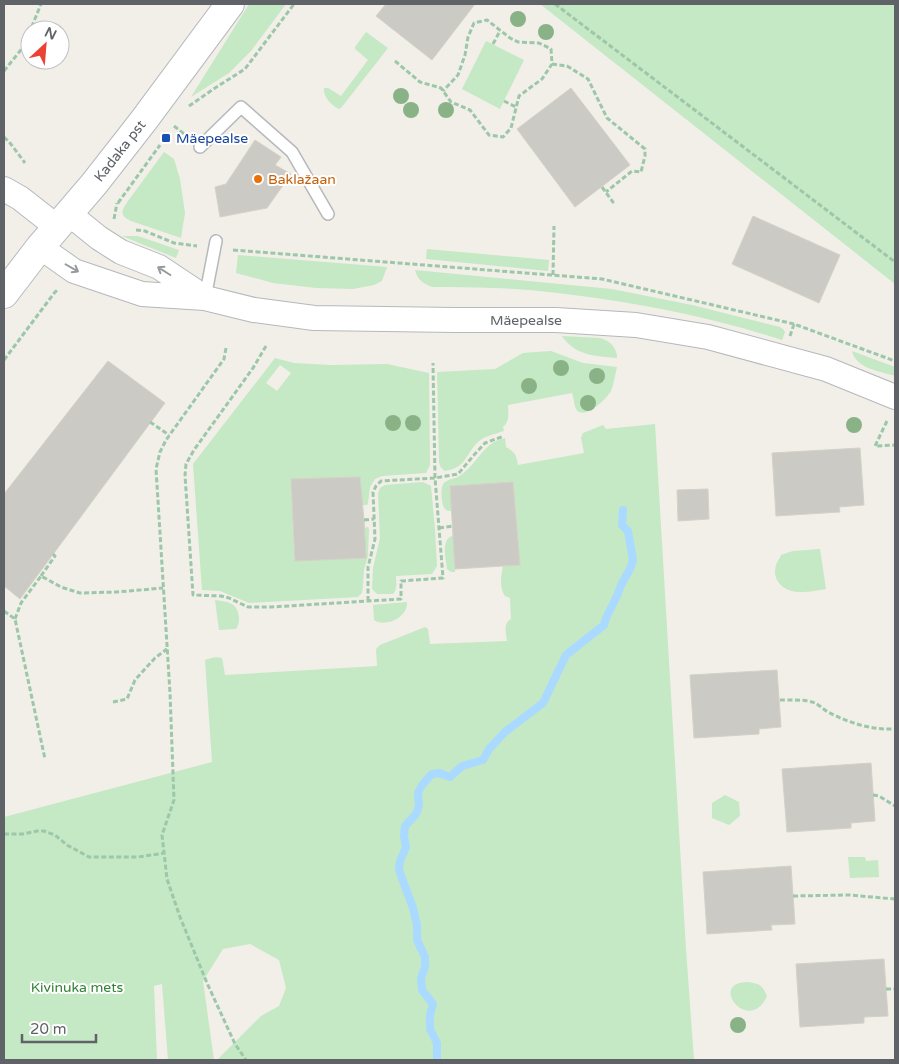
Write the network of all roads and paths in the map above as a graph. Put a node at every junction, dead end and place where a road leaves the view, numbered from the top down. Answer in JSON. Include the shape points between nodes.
{"nodes":[{"id":1,"x":40,"y":4,"type":"edge"},
{"id":2,"x":230,"y":4,"type":"edge"},
{"id":3,"x":294,"y":4,"type":"edge"},
{"id":4,"x":554,"y":4,"type":"edge"},
{"id":5,"x":500,"y":31,"type":"junction"},
{"id":6,"x":493,"y":44,"type":"dead end"},
{"id":7,"x":395,"y":61,"type":"dead end"},
{"id":8,"x":552,"y":64,"type":"junction"},
{"id":9,"x":4,"y":71,"type":"edge"},
{"id":10,"x":443,"y":91,"type":"junction"},
{"id":11,"x":504,"y":101,"type":"dead end"},
{"id":12,"x":516,"y":107,"type":"junction"},
{"id":13,"x":184,"y":112,"type":"dead end"},
{"id":14,"x":179,"y":119,"type":"dead end"},
{"id":15,"x":170,"y":132,"type":"dead end"},
{"id":16,"x":4,"y":137,"type":"edge"},
{"id":17,"x":166,"y":138,"type":"dead end"},
{"id":18,"x":200,"y":147,"type":"dead end"},
{"id":19,"x":25,"y":163,"type":"dead end"},
{"id":20,"x":602,"y":187,"type":"dead end"},
{"id":21,"x":4,"y":189,"type":"edge"},
{"id":22,"x":606,"y":192,"type":"junction"},
{"id":23,"x":112,"y":198,"type":"dead end"},
{"id":24,"x":118,"y":203,"type":"junction"},
{"id":25,"x":614,"y":205,"type":"dead end"},
{"id":26,"x":328,"y":214,"type":"dead end"},
{"id":27,"x":119,"y":224,"type":"dead end"},
{"id":28,"x":554,"y":226,"type":"dead end"},
{"id":29,"x":55,"y":229,"type":"junction"},
{"id":30,"x":132,"y":230,"type":"dead end"},
{"id":31,"x":216,"y":244,"type":"junction"},
{"id":32,"x":895,"y":262,"type":"edge"},
{"id":33,"x":553,"y":275,"type":"junction"},
{"id":34,"x":61,"y":287,"type":"dead end"},
{"id":35,"x":4,"y":294,"type":"edge"},
{"id":36,"x":205,"y":298,"type":"junction"},
{"id":37,"x":794,"y":324,"type":"junction"},
{"id":38,"x":788,"y":341,"type":"dead end"},
{"id":39,"x":266,"y":346,"type":"dead end"},
{"id":40,"x":226,"y":348,"type":"dead end"},
{"id":41,"x":4,"y":360,"type":"edge"},
{"id":42,"x":895,"y":361,"type":"edge"},
{"id":43,"x":433,"y":362,"type":"dead end"},
{"id":44,"x":895,"y":397,"type":"edge"},
{"id":45,"x":887,"y":421,"type":"dead end"},
{"id":46,"x":150,"y":422,"type":"dead end"},
{"id":47,"x":169,"y":435,"type":"junction"},
{"id":48,"x":504,"y":436,"type":"dead end"},
{"id":49,"x":895,"y":445,"type":"edge"},
{"id":50,"x":435,"y":478,"type":"junction"},
{"id":51,"x":374,"y":519,"type":"junction"},
{"id":52,"x":364,"y":520,"type":"dead end"},
{"id":53,"x":453,"y":526,"type":"dead end"},
{"id":54,"x":439,"y":528,"type":"junction"},
{"id":55,"x":53,"y":554,"type":"dead end"},
{"id":56,"x":41,"y":576,"type":"junction"},
{"id":57,"x":164,"y":588,"type":"junction"},
{"id":58,"x":368,"y":601,"type":"junction"},
{"id":59,"x":4,"y":611,"type":"edge"},
{"id":60,"x":15,"y":619,"type":"junction"},
{"id":61,"x":168,"y":649,"type":"junction"},
{"id":62,"x":780,"y":700,"type":"dead end"},
{"id":63,"x":113,"y":702,"type":"dead end"},
{"id":64,"x":895,"y":729,"type":"edge"},
{"id":65,"x":45,"y":759,"type":"dead end"},
{"id":66,"x":873,"y":794,"type":"dead end"},
{"id":67,"x":895,"y":806,"type":"edge"},
{"id":68,"x":4,"y":834,"type":"edge"},
{"id":69,"x":165,"y":853,"type":"junction"},
{"id":70,"x":793,"y":896,"type":"dead end"},
{"id":71,"x":895,"y":899,"type":"edge"},
{"id":72,"x":886,"y":989,"type":"dead end"},
{"id":73,"x":895,"y":989,"type":"edge"},
{"id":74,"x":246,"y":1060,"type":"edge"}],
"edges":[{"from":1,"to":9,"type":"path","via":[[24,46]]},
{"from":2,"to":29,"type":"main road","name":"Kadaka pst","via":[[144,120]]},
{"from":3,"to":13,"type":"path","via":[[244,69],[189,105]]},
{"from":4,"to":32,"type":"path"},
{"from":5,"to":6,"type":"path"},
{"from":5,"to":8,"type":"path","via":[[518,42],[551,49]]},
{"from":5,"to":10,"type":"path","via":[[487,20],[474,23],[458,75]]},
{"from":7,"to":10,"type":"path","via":[[420,82]]},
{"from":8,"to":12,"type":"path","via":[[542,79],[518,96]]},
{"from":8,"to":22,"type":"path","via":[[567,66],[588,79],[607,118],[645,149],[641,172],[632,171]]},
{"from":10,"to":12,"type":"path","via":[[451,102],[470,110],[489,135],[503,137],[511,128]]},
{"from":11,"to":12,"type":"path"},
{"from":14,"to":15,"type":"path"},
{"from":16,"to":19,"type":"path"},
{"from":17,"to":24,"type":"path"},
{"from":18,"to":26,"type":"lane","via":[[242,107],[292,152]]},
{"from":20,"to":22,"type":"path"},
{"from":21,"to":29,"type":"street","via":[[20,198]]},
{"from":22,"to":25,"type":"path"},
{"from":23,"to":24,"type":"path"},
{"from":24,"to":27,"type":"path","via":[[114,220]]},
{"from":28,"to":33,"type":"path"},
{"from":29,"to":35,"type":"main road","name":"Kadaka pst"},
{"from":36,"to":29,"type":"street","one_way":true,"via":[[159,267],[121,252],[99,238]]},
{"from":29,"to":36,"type":"street","name":"Mäepealse","one_way":true,"via":[[74,271],[142,294]]},
{"from":30,"to":31,"type":"path","via":[[174,243]]},
{"from":31,"to":33,"type":"path","via":[[242,251]]},
{"from":31,"to":36,"type":"lane"},
{"from":33,"to":37,"type":"path","via":[[602,279]]},
{"from":34,"to":41,"type":"path"},
{"from":36,"to":44,"type":"street","name":"Mäepealse","via":[[254,310],[314,318],[556,320],[636,325],[708,337],[826,369]]},
{"from":37,"to":38,"type":"path"},
{"from":37,"to":42,"type":"path"},
{"from":39,"to":58,"type":"path","via":[[186,464],[192,595],[221,596],[248,607],[271,608]]},
{"from":40,"to":47,"type":"path","via":[[224,359]]},
{"from":43,"to":50,"type":"path"},
{"from":45,"to":49,"type":"path","via":[[875,446]]},
{"from":46,"to":47,"type":"path"},
{"from":47,"to":57,"type":"path","via":[[156,469]]},
{"from":48,"to":50,"type":"path","via":[[485,443],[458,474]]},
{"from":50,"to":51,"type":"path","via":[[381,481],[373,492]]},
{"from":50,"to":54,"type":"path"},
{"from":51,"to":52,"type":"path"},
{"from":51,"to":58,"type":"path"},
{"from":53,"to":54,"type":"path"},
{"from":54,"to":58,"type":"path","via":[[443,578],[401,581],[401,600]]},
{"from":55,"to":56,"type":"path","via":[[55,556]]},
{"from":56,"to":57,"type":"path","via":[[80,593]]},
{"from":56,"to":60,"type":"path","via":[[21,603]]},
{"from":57,"to":61,"type":"path"},
{"from":59,"to":60,"type":"path"},
{"from":60,"to":65,"type":"path"},
{"from":61,"to":63,"type":"path","via":[[135,680],[127,699]]},
{"from":61,"to":69,"type":"path","via":[[174,800],[162,835]]},
{"from":62,"to":64,"type":"path","via":[[814,703],[863,726]]},
{"from":66,"to":67,"type":"path"},
{"from":68,"to":69,"type":"path","via":[[44,831],[89,857],[138,858]]},
{"from":69,"to":74,"type":"path","via":[[167,879],[180,917],[235,1044]]},
{"from":70,"to":71,"type":"path","via":[[848,895]]},
{"from":72,"to":73,"type":"path"}]}
